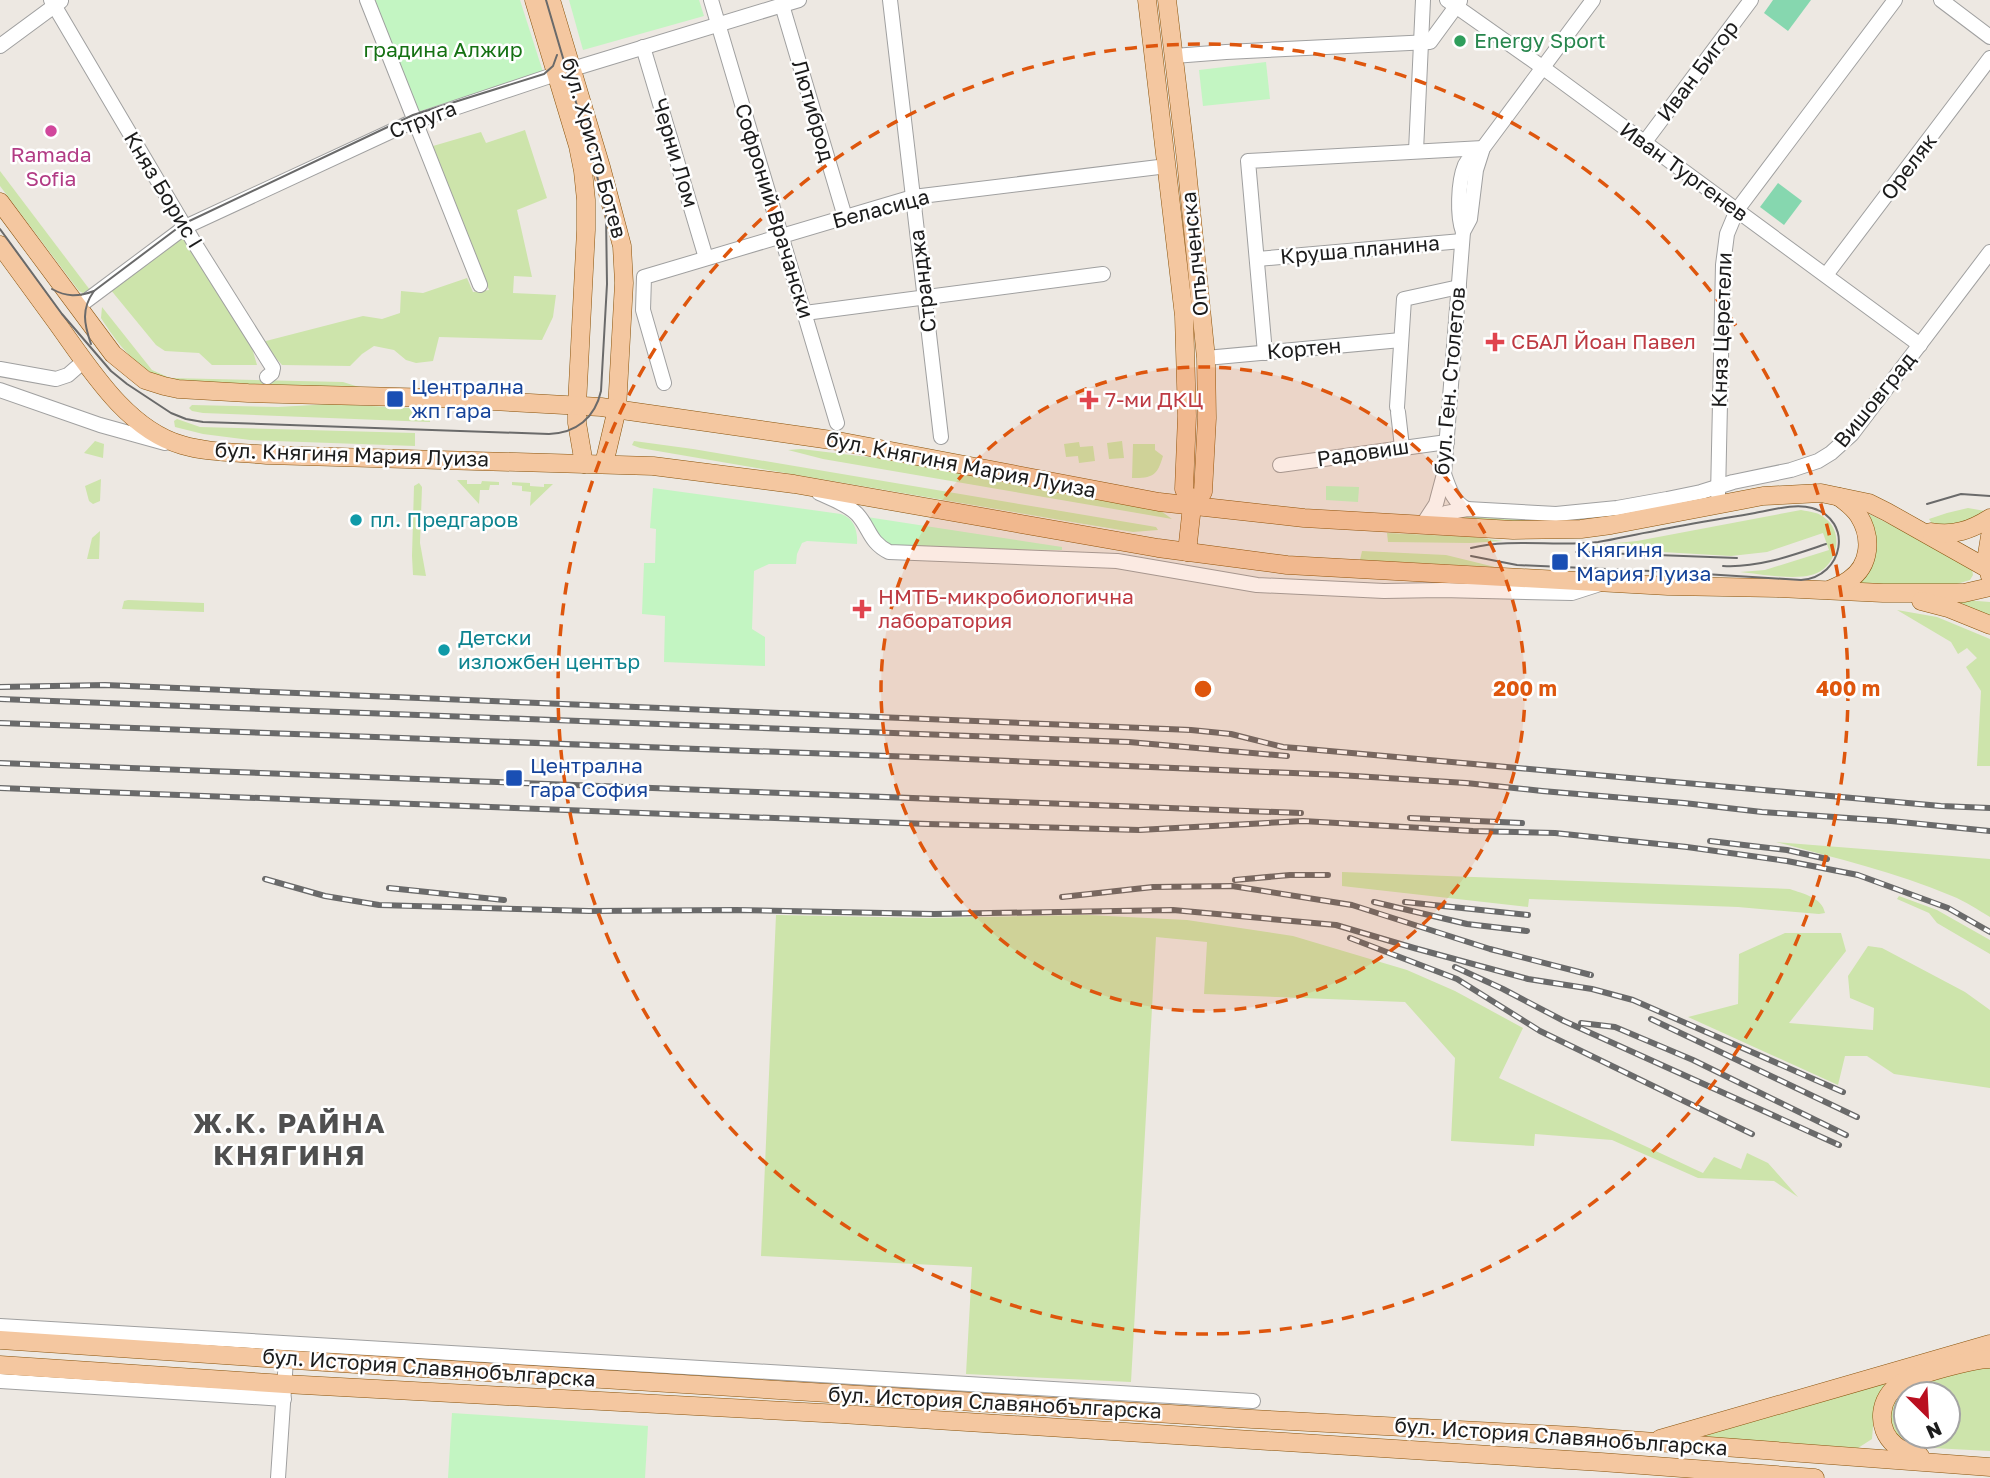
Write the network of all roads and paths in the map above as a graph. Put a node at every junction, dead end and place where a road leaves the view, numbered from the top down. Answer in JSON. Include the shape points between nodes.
{"nodes":[{"id":1,"x":367,"y":0,"type":"edge"},
{"id":2,"x":534,"y":0,"type":"edge"},
{"id":3,"x":551,"y":0,"type":"edge"},
{"id":4,"x":711,"y":0,"type":"edge"},
{"id":5,"x":799,"y":0,"type":"edge"},
{"id":6,"x":890,"y":0,"type":"edge"},
{"id":7,"x":1147,"y":0,"type":"edge"},
{"id":8,"x":1167,"y":0,"type":"edge"},
{"id":9,"x":1423,"y":0,"type":"edge"},
{"id":10,"x":1593,"y":0,"type":"edge"},
{"id":11,"x":1751,"y":0,"type":"edge"},
{"id":12,"x":1895,"y":0,"type":"edge"},
{"id":13,"x":1941,"y":0,"type":"edge"},
{"id":14,"x":56,"y":2,"type":"edge"},
{"id":15,"x":1454,"y":2,"type":"edge"},
{"id":16,"x":782,"y":5,"type":"junction"},
{"id":17,"x":719,"y":24,"type":"junction"},
{"id":18,"x":1990,"y":37,"type":"edge"},
{"id":19,"x":1421,"y":43,"type":"junction"},
{"id":20,"x":0,"y":46,"type":"edge"},
{"id":21,"x":643,"y":47,"type":"junction"},
{"id":22,"x":1174,"y":56,"type":"junction"},
{"id":23,"x":1990,"y":58,"type":"edge"},
{"id":24,"x":1542,"y":67,"type":"junction"},
{"id":25,"x":563,"y":71,"type":"junction"},
{"id":26,"x":414,"y":118,"type":"junction"},
{"id":27,"x":1644,"y":143,"type":"junction"},
{"id":28,"x":1483,"y":149,"type":"junction"},
{"id":29,"x":1416,"y":151,"type":"junction"},
{"id":30,"x":1167,"y":166,"type":"junction"},
{"id":31,"x":913,"y":197,"type":"junction"},
{"id":32,"x":0,"y":202,"type":"edge"},
{"id":33,"x":1737,"y":210,"type":"junction"},
{"id":34,"x":845,"y":217,"type":"junction"},
{"id":35,"x":185,"y":227,"type":"junction"},
{"id":36,"x":781,"y":237,"type":"junction"},
{"id":37,"x":1463,"y":237,"type":"junction"},
{"id":38,"x":0,"y":245,"type":"edge"},
{"id":39,"x":1990,"y":252,"type":"edge"},
{"id":40,"x":706,"y":258,"type":"junction"},
{"id":41,"x":1258,"y":259,"type":"junction"},
{"id":42,"x":1102,"y":274,"type":"dead end"},
{"id":43,"x":1826,"y":275,"type":"junction"},
{"id":44,"x":480,"y":285,"type":"dead end"},
{"id":45,"x":1459,"y":287,"type":"junction"},
{"id":46,"x":924,"y":297,"type":"junction"},
{"id":47,"x":78,"y":307,"type":"junction"},
{"id":48,"x":805,"y":313,"type":"junction"},
{"id":49,"x":1401,"y":341,"type":"junction"},
{"id":50,"x":1920,"y":345,"type":"junction"},
{"id":51,"x":1265,"y":353,"type":"junction"},
{"id":52,"x":1206,"y":358,"type":"junction"},
{"id":53,"x":84,"y":361,"type":"junction"},
{"id":54,"x":0,"y":369,"type":"edge"},
{"id":55,"x":267,"y":377,"type":"dead end"},
{"id":56,"x":664,"y":383,"type":"dead end"},
{"id":57,"x":0,"y":390,"type":"edge"},
{"id":58,"x":577,"y":405,"type":"junction"},
{"id":59,"x":617,"y":409,"type":"junction"},
{"id":60,"x":837,"y":423,"type":"dead end"},
{"id":61,"x":941,"y":437,"type":"dead end"},
{"id":62,"x":1447,"y":442,"type":"junction"},
{"id":63,"x":181,"y":445,"type":"junction"},
{"id":64,"x":1402,"y":447,"type":"junction"},
{"id":65,"x":584,"y":464,"type":"junction"},
{"id":66,"x":604,"y":464,"type":"junction"},
{"id":67,"x":1280,"y":465,"type":"dead end"},
{"id":68,"x":1444,"y":474,"type":"junction"},
{"id":69,"x":794,"y":484,"type":"junction"},
{"id":70,"x":1718,"y":487,"type":"junction"},
{"id":71,"x":1836,"y":495,"type":"junction"},
{"id":72,"x":1667,"y":499,"type":"junction"},
{"id":73,"x":1717,"y":505,"type":"junction"},
{"id":74,"x":1192,"y":506,"type":"junction"},
{"id":75,"x":1467,"y":509,"type":"junction"},
{"id":76,"x":1990,"y":518,"type":"edge"},
{"id":77,"x":1422,"y":525,"type":"junction"},
{"id":78,"x":1918,"y":529,"type":"junction"},
{"id":79,"x":1990,"y":536,"type":"edge"},
{"id":80,"x":1187,"y":552,"type":"junction"},
{"id":81,"x":1989,"y":575,"type":"edge"},
{"id":82,"x":1605,"y":582,"type":"junction"},
{"id":83,"x":1829,"y":590,"type":"junction"},
{"id":84,"x":1883,"y":593,"type":"junction"},
{"id":85,"x":1990,"y":625,"type":"edge"},
{"id":86,"x":0,"y":1326,"type":"edge"},
{"id":87,"x":0,"y":1340,"type":"edge"},
{"id":88,"x":1988,"y":1354,"type":"edge"},
{"id":89,"x":286,"y":1359,"type":"junction"},
{"id":90,"x":0,"y":1365,"type":"edge"},
{"id":91,"x":0,"y":1381,"type":"edge"},
{"id":92,"x":284,"y":1392,"type":"junction"},
{"id":93,"x":1254,"y":1401,"type":"dead end"},
{"id":94,"x":1647,"y":1442,"type":"junction"},
{"id":95,"x":1936,"y":1463,"type":"junction"},
{"id":96,"x":1990,"y":1467,"type":"edge"},
{"id":97,"x":1696,"y":1469,"type":"junction"},
{"id":98,"x":278,"y":1478,"type":"edge"},
{"id":99,"x":1713,"y":1478,"type":"edge"},
{"id":100,"x":1815,"y":1478,"type":"edge"}],
"edges":[{"from":1,"to":26,"type":"street"},
{"from":2,"to":25,"type":"main road","name":"бул. Христо Ботев"},
{"from":3,"to":25,"type":"main road","name":"бул. Христо Ботев"},
{"from":4,"to":17,"type":"street","name":"Софроний Врачански"},
{"from":5,"to":16,"type":"street","name":"Струга"},
{"from":6,"to":31,"type":"street","name":"Странджа"},
{"from":7,"to":30,"type":"main road","name":"Опълченска"},
{"from":8,"to":22,"type":"main road","name":"Опълченска"},
{"from":9,"to":19,"type":"street"},
{"from":10,"to":24,"type":"street","name":"бул. Ген. Столетов"},
{"from":11,"to":27,"type":"street","name":"Иван Бигор"},
{"from":12,"to":33,"type":"street","name":"Княз Церетели"},
{"from":13,"to":18,"type":"street"},
{"from":14,"to":20,"type":"street"},
{"from":14,"to":35,"type":"street","name":"Княз Борис I"},
{"from":15,"to":19,"type":"street","via":[[1430,42]]},
{"from":15,"to":24,"type":"street","name":"Иван Тургенев"},
{"from":16,"to":17,"type":"street","name":"Струга"},
{"from":16,"to":34,"type":"street","name":"Лютиброд"},
{"from":17,"to":21,"type":"street","name":"Струга"},
{"from":17,"to":36,"type":"street","name":"Софроний Врачански"},
{"from":19,"to":22,"type":"street"},
{"from":19,"to":29,"type":"street"},
{"from":21,"to":25,"type":"street","name":"Струга"},
{"from":21,"to":40,"type":"street","name":"Черни Лом"},
{"from":22,"to":52,"type":"main road","name":"Опълченска"},
{"from":23,"to":43,"type":"street","name":"Ореляк"},
{"from":24,"to":27,"type":"street","name":"Иван Тургенев"},
{"from":24,"to":28,"type":"street","name":"бул. Ген. Столетов"},
{"from":25,"to":26,"type":"street","name":"Струга"},
{"from":25,"to":58,"type":"main road","name":"бул. Христо Ботев","via":[[586,200]]},
{"from":25,"to":59,"type":"main road","name":"бул. Христо Ботев","via":[[601,167],[622,246]]},
{"from":26,"to":35,"type":"street","name":"Струга"},
{"from":26,"to":44,"type":"street"},
{"from":27,"to":33,"type":"street","name":"Иван Тургенев"},
{"from":28,"to":29,"type":"street"},
{"from":28,"to":37,"type":"street","name":"бул. Ген. Столетов","via":[[1465,165],[1461,181]]},
{"from":29,"to":41,"type":"street","via":[[1248,161]]},
{"from":30,"to":31,"type":"street","name":"Беласица"},
{"from":30,"to":74,"type":"main road","name":"Опълченска","via":[[1184,316],[1184,489]]},
{"from":31,"to":34,"type":"street","name":"Беласица"},
{"from":31,"to":46,"type":"street","name":"Странджа"},
{"from":32,"to":47,"type":"main road","name":"бул. Княгиня Мария Луиза"},
{"from":33,"to":43,"type":"street","name":"Иван Тургенев"},
{"from":33,"to":70,"type":"street","name":"Княз Церетели","via":[[1724,249]]},
{"from":34,"to":36,"type":"street","name":"Беласица"},
{"from":35,"to":47,"type":"street","name":"Струга"},
{"from":35,"to":55,"type":"street","name":"Княз Борис I","via":[[273,368]]},
{"from":36,"to":40,"type":"street","name":"Беласица"},
{"from":36,"to":48,"type":"street","name":"Софроний Врачански"},
{"from":37,"to":41,"type":"street","name":"Круша планина"},
{"from":37,"to":45,"type":"street","name":"бул. Ген. Столетов"},
{"from":38,"to":53,"type":"main road","name":"бул. Княгиня Мария Луиза"},
{"from":39,"to":50,"type":"street","name":"Вишовград"},
{"from":40,"to":56,"type":"street","name":"Беласица","via":[[644,277],[643,310]]},
{"from":41,"to":51,"type":"street"},
{"from":42,"to":46,"type":"street"},
{"from":43,"to":50,"type":"street","name":"Иван Тургенев"},
{"from":45,"to":49,"type":"street","via":[[1404,299]]},
{"from":45,"to":62,"type":"street","name":"бул. Ген. Столетов"},
{"from":46,"to":48,"type":"street"},
{"from":46,"to":61,"type":"street","name":"Странджа"},
{"from":47,"to":58,"type":"main road","name":"бул. Княгиня Мария Луиза","via":[[113,354],[145,380],[164,386]]},
{"from":48,"to":60,"type":"street","name":"Софроний Врачански"},
{"from":49,"to":51,"type":"street","name":"Кортен"},
{"from":49,"to":64,"type":"street","via":[[1397,410]]},
{"from":50,"to":70,"type":"street","name":"Вишовград","via":[[1852,434],[1831,453],[1791,470]]},
{"from":51,"to":52,"type":"street","name":"Кортен"},
{"from":52,"to":74,"type":"main road","name":"Опълченска","via":[[1203,492]]},
{"from":53,"to":54,"type":"street","via":[[68,376],[56,379]]},
{"from":53,"to":63,"type":"main road","name":"бул. Княгиня Мария Луиза","via":[[144,426]]},
{"from":57,"to":63,"type":"street","via":[[100,425]]},
{"from":58,"to":59,"type":"main road","name":"бул. Княгиня Мария Луиза"},
{"from":58,"to":65,"type":"main road","name":"бул. Христо Ботев"},
{"from":59,"to":66,"type":"main road","name":"бул. Христо Ботев"},
{"from":59,"to":74,"type":"main road","name":"бул. Княгиня Мария Луиза","via":[[838,441]]},
{"from":62,"to":64,"type":"street","name":"Радовиш"},
{"from":62,"to":68,"type":"street","name":"бул. Ген. Столетов"},
{"from":63,"to":65,"type":"main road","name":"бул. Княгиня Мария Луиза","via":[[267,455]]},
{"from":64,"to":67,"type":"street","name":"Радовиш"},
{"from":65,"to":66,"type":"main road","name":"бул. Княгиня Мария Луиза"},
{"from":66,"to":69,"type":"main road","name":"бул. Княгиня Мария Луиза","via":[[688,469]]},
{"from":68,"to":75,"type":"street","via":[[1455,499]]},
{"from":68,"to":77,"type":"street","name":"бул. Ген. Столетов","via":[[1436,503]]},
{"from":69,"to":80,"type":"main road","name":"бул. Княгиня Мария Луиза"},
{"from":69,"to":82,"type":"street","name":"бул. Княгиня Мария Луиза","via":[[842,503],[889,552],[1117,561],[1256,584],[1384,591],[1572,593]]},
{"from":70,"to":72,"type":"street","name":"Вишовград"},
{"from":70,"to":73,"type":"street","name":"Княз Церетели"},
{"from":71,"to":73,"type":"main road","name":"бул. Княгиня Мария Луиза","via":[[1763,496]]},
{"from":71,"to":78,"type":"main road","name":"бул. Княгиня Мария Луиза","via":[[1869,503]]},
{"from":71,"to":83,"type":"main road","via":[[1860,517],[1868,541],[1867,556],[1850,580]]},
{"from":72,"to":73,"type":"street"},
{"from":72,"to":75,"type":"street","via":[[1556,514]]},
{"from":73,"to":77,"type":"main road","name":"бул. Княгиня Мария Луиза","via":[[1581,529]]},
{"from":74,"to":77,"type":"main road","name":"бул. Княгиня Мария Луиза"},
{"from":74,"to":80,"type":"main road","name":"Опълченска"},
{"from":75,"to":77,"type":"street"},
{"from":76,"to":78,"type":"main road","via":[[1958,533]]},
{"from":78,"to":81,"type":"main road","name":"бул. Княгиня Мария Луиза"},
{"from":79,"to":81,"type":"main road"},
{"from":80,"to":82,"type":"main road","name":"бул. Княгиня Мария Луиза","via":[[1287,565]]},
{"from":81,"to":84,"type":"main road","name":"бул. Княгиня Мария Луиза","via":[[1964,593]]},
{"from":82,"to":83,"type":"main road","name":"бул. Княгиня Мария Луиза"},
{"from":83,"to":84,"type":"main road","name":"бул. Княгиня Мария Луиза"},
{"from":84,"to":85,"type":"main road","via":[[1926,602]]},
{"from":86,"to":93,"type":"street","name":"бул. История Славянобългарска"},
{"from":87,"to":89,"type":"main road","name":"бул. История Славянобългарска"},
{"from":88,"to":94,"type":"main road"},
{"from":88,"to":95,"type":"main road","via":[[1908,1380],[1885,1402],[1882,1421],[1890,1440],[1904,1451]]},
{"from":89,"to":92,"type":"street"},
{"from":89,"to":94,"type":"main road","name":"бул. История Славянобългарска"},
{"from":90,"to":92,"type":"main road","name":"бул. История Славянобългарска"},
{"from":91,"to":92,"type":"street","name":"бул. История Славянобългарска"},
{"from":92,"to":97,"type":"main road","name":"бул. История Славянобългарска","via":[[841,1414]]},
{"from":92,"to":98,"type":"street"},
{"from":94,"to":95,"type":"main road","name":"бул. История Славянобългарска"},
{"from":95,"to":96,"type":"main road","name":"бул. История Славянобългарска"},
{"from":97,"to":99,"type":"main road"},
{"from":97,"to":100,"type":"main road","name":"бул. История Славянобългарска"}]}
